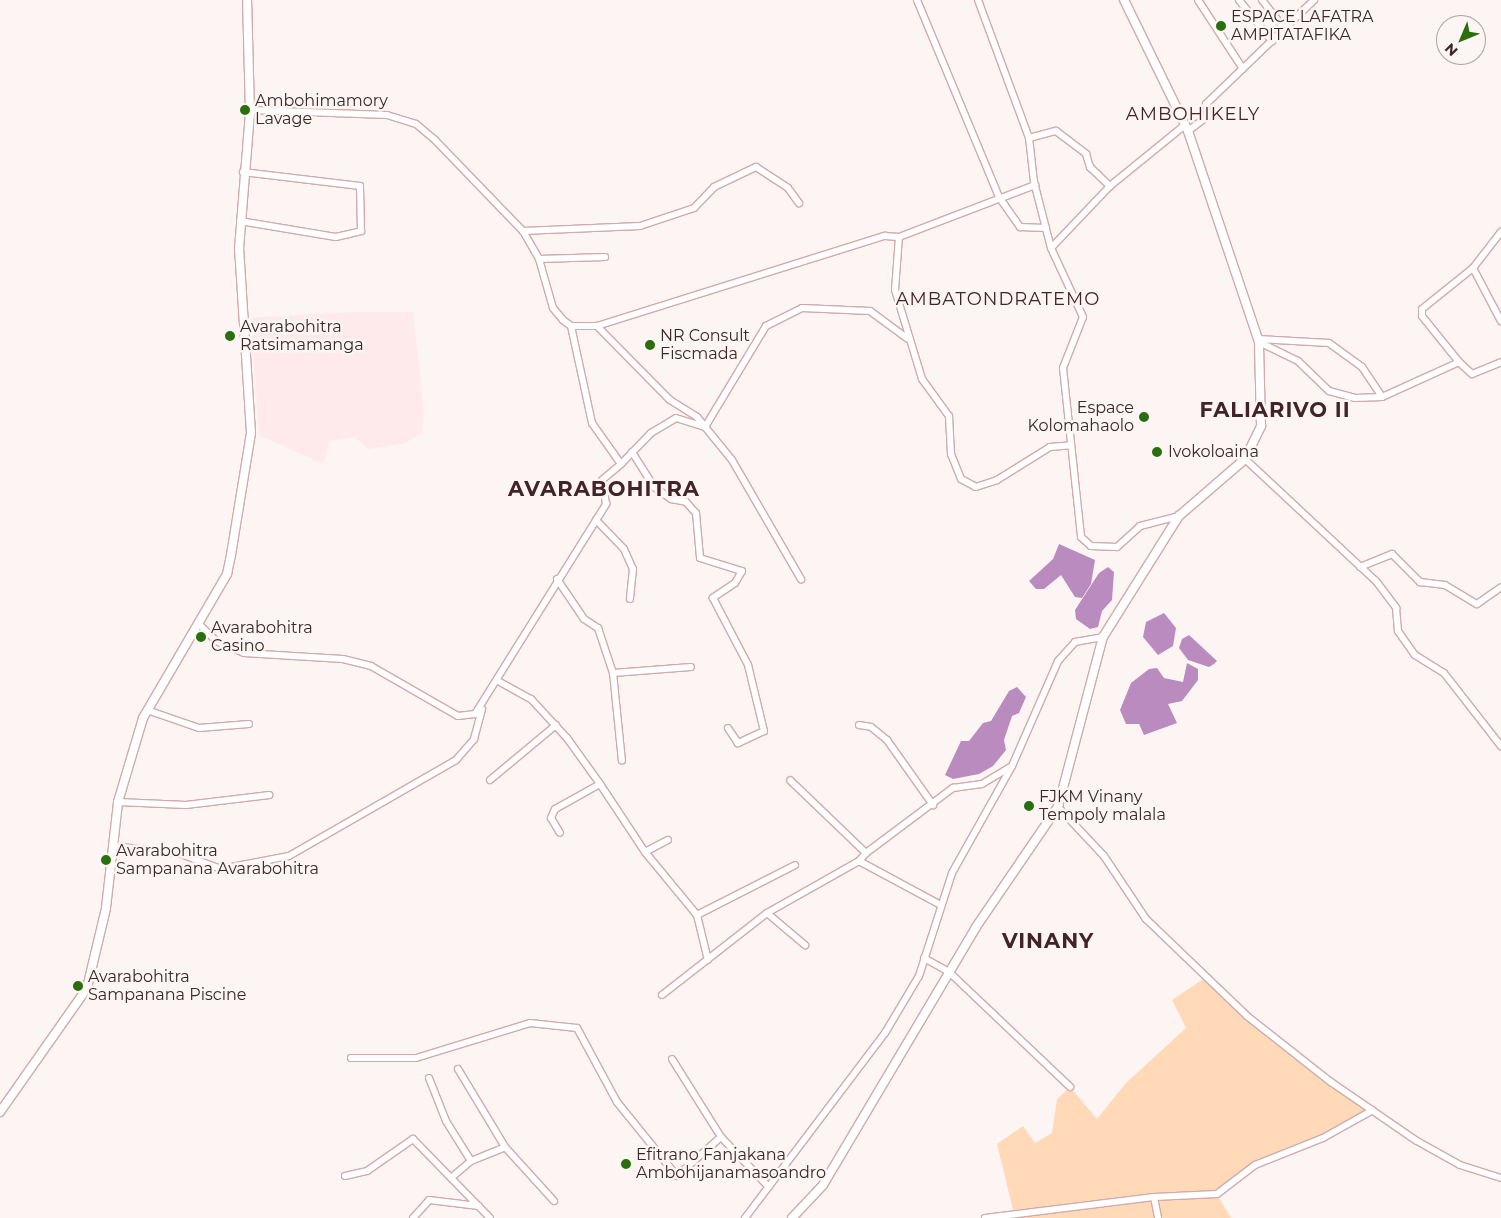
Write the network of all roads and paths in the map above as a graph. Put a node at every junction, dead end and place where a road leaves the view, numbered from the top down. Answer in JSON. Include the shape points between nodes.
{"nodes":[{"id":1,"x":247,"y":0,"type":"edge"},
{"id":2,"x":917,"y":0,"type":"edge"},
{"id":3,"x":978,"y":0,"type":"edge"},
{"id":4,"x":1124,"y":0,"type":"edge"},
{"id":5,"x":1198,"y":0,"type":"edge"},
{"id":6,"x":1239,"y":0,"type":"edge"},
{"id":7,"x":1262,"y":0,"type":"edge"},
{"id":8,"x":1314,"y":0,"type":"edge"},
{"id":9,"x":1285,"y":29,"type":"junction"},
{"id":10,"x":1272,"y":41,"type":"junction"},
{"id":11,"x":1243,"y":69,"type":"junction"},
{"id":12,"x":250,"y":110,"type":"junction"},
{"id":13,"x":1187,"y":128,"type":"junction"},
{"id":14,"x":1029,"y":138,"type":"junction"},
{"id":15,"x":243,"y":172,"type":"junction"},
{"id":16,"x":1035,"y":185,"type":"junction"},
{"id":17,"x":1110,"y":186,"type":"junction"},
{"id":18,"x":999,"y":196,"type":"junction"},
{"id":19,"x":799,"y":203,"type":"dead end"},
{"id":20,"x":240,"y":221,"type":"junction"},
{"id":21,"x":1046,"y":228,"type":"junction"},
{"id":22,"x":523,"y":232,"type":"junction"},
{"id":23,"x":1501,"y":232,"type":"edge"},
{"id":24,"x":899,"y":237,"type":"junction"},
{"id":25,"x":1051,"y":248,"type":"junction"},
{"id":26,"x":605,"y":257,"type":"dead end"},
{"id":27,"x":539,"y":259,"type":"junction"},
{"id":28,"x":1473,"y":268,"type":"junction"},
{"id":29,"x":1501,"y":321,"type":"edge"},
{"id":30,"x":571,"y":326,"type":"junction"},
{"id":31,"x":598,"y":326,"type":"junction"},
{"id":32,"x":909,"y":340,"type":"junction"},
{"id":33,"x":1259,"y":340,"type":"junction"},
{"id":34,"x":1459,"y":362,"type":"junction"},
{"id":35,"x":1501,"y":362,"type":"edge"},
{"id":36,"x":1382,"y":397,"type":"junction"},
{"id":37,"x":705,"y":427,"type":"junction"},
{"id":38,"x":1071,"y":445,"type":"junction"},
{"id":39,"x":632,"y":452,"type":"junction"},
{"id":40,"x":1245,"y":459,"type":"junction"},
{"id":41,"x":621,"y":464,"type":"junction"},
{"id":42,"x":1179,"y":516,"type":"junction"},
{"id":43,"x":596,"y":520,"type":"junction"},
{"id":44,"x":1360,"y":567,"type":"junction"},
{"id":45,"x":557,"y":579,"type":"junction"},
{"id":46,"x":801,"y":579,"type":"dead end"},
{"id":47,"x":1501,"y":587,"type":"edge"},
{"id":48,"x":630,"y":599,"type":"dead end"},
{"id":49,"x":199,"y":624,"type":"junction"},
{"id":50,"x":1103,"y":637,"type":"junction"},
{"id":51,"x":691,"y":667,"type":"dead end"},
{"id":52,"x":613,"y":674,"type":"junction"},
{"id":53,"x":498,"y":681,"type":"junction"},
{"id":54,"x":482,"y":707,"type":"junction"},
{"id":55,"x":148,"y":710,"type":"junction"},
{"id":56,"x":249,"y":724,"type":"dead end"},
{"id":57,"x":859,"y":725,"type":"dead end"},
{"id":58,"x":556,"y":726,"type":"junction"},
{"id":59,"x":728,"y":728,"type":"dead end"},
{"id":60,"x":1501,"y":746,"type":"edge"},
{"id":61,"x":622,"y":761,"type":"dead end"},
{"id":62,"x":1012,"y":766,"type":"junction"},
{"id":63,"x":490,"y":780,"type":"dead end"},
{"id":64,"x":790,"y":780,"type":"dead end"},
{"id":65,"x":600,"y":784,"type":"junction"},
{"id":66,"x":269,"y":795,"type":"dead end"},
{"id":67,"x":118,"y":802,"type":"junction"},
{"id":68,"x":934,"y":806,"type":"junction"},
{"id":69,"x":1058,"y":806,"type":"junction"},
{"id":70,"x":560,"y":833,"type":"dead end"},
{"id":71,"x":668,"y":840,"type":"dead end"},
{"id":72,"x":112,"y":846,"type":"junction"},
{"id":73,"x":646,"y":852,"type":"junction"},
{"id":74,"x":866,"y":853,"type":"junction"},
{"id":75,"x":859,"y":861,"type":"junction"},
{"id":76,"x":796,"y":865,"type":"dead end"},
{"id":77,"x":939,"y":904,"type":"junction"},
{"id":78,"x":767,"y":913,"type":"junction"},
{"id":79,"x":697,"y":915,"type":"junction"},
{"id":80,"x":805,"y":945,"type":"dead end"},
{"id":81,"x":924,"y":958,"type":"junction"},
{"id":82,"x":708,"y":960,"type":"junction"},
{"id":83,"x":949,"y":972,"type":"junction"},
{"id":84,"x":662,"y":995,"type":"dead end"},
{"id":85,"x":352,"y":1058,"type":"dead end"},
{"id":86,"x":672,"y":1059,"type":"dead end"},
{"id":87,"x":458,"y":1069,"type":"dead end"},
{"id":88,"x":429,"y":1078,"type":"dead end"},
{"id":89,"x":1070,"y":1087,"type":"dead end"},
{"id":90,"x":1373,"y":1110,"type":"junction"},
{"id":91,"x":0,"y":1112,"type":"edge"},
{"id":92,"x":721,"y":1137,"type":"junction"},
{"id":93,"x":505,"y":1147,"type":"junction"},
{"id":94,"x":471,"y":1161,"type":"junction"},
{"id":95,"x":345,"y":1176,"type":"dead end"},
{"id":96,"x":451,"y":1178,"type":"junction"},
{"id":97,"x":1501,"y":1178,"type":"edge"},
{"id":98,"x":769,"y":1187,"type":"junction"},
{"id":99,"x":1154,"y":1197,"type":"junction"},
{"id":100,"x":554,"y":1201,"type":"dead end"},
{"id":101,"x":480,"y":1206,"type":"junction"},
{"id":102,"x":413,"y":1218,"type":"edge"},
{"id":103,"x":490,"y":1218,"type":"edge"},
{"id":104,"x":745,"y":1218,"type":"edge"},
{"id":105,"x":792,"y":1218,"type":"edge"},
{"id":106,"x":985,"y":1218,"type":"edge"},
{"id":107,"x":1158,"y":1218,"type":"edge"}],
"edges":[{"from":1,"to":12,"type":"street"},
{"from":2,"to":18,"type":"street"},
{"from":3,"to":14,"type":"street"},
{"from":4,"to":13,"type":"street"},
{"from":5,"to":11,"type":"street"},
{"from":6,"to":10,"type":"street"},
{"from":7,"to":9,"type":"street"},
{"from":8,"to":9,"type":"street"},
{"from":9,"to":10,"type":"street"},
{"from":10,"to":11,"type":"street"},
{"from":11,"to":13,"type":"street","via":[[1206,104],[1208,116]]},
{"from":12,"to":15,"type":"street"},
{"from":12,"to":22,"type":"street","via":[[387,115],[410,121],[465,168]]},
{"from":13,"to":17,"type":"street"},
{"from":13,"to":33,"type":"street"},
{"from":14,"to":16,"type":"street"},
{"from":14,"to":17,"type":"street","via":[[1056,131],[1086,154],[1090,167]]},
{"from":15,"to":20,"type":"street"},
{"from":15,"to":20,"type":"street","via":[[360,186],[361,231],[336,237]]},
{"from":16,"to":18,"type":"street"},
{"from":16,"to":21,"type":"street"},
{"from":17,"to":25,"type":"street"},
{"from":18,"to":21,"type":"street","via":[[1020,227]]},
{"from":18,"to":24,"type":"street"},
{"from":19,"to":22,"type":"street","via":[[788,188],[756,167],[714,187],[694,208],[640,226]]},
{"from":20,"to":49,"type":"street","via":[[240,310],[251,433],[226,574]]},
{"from":21,"to":25,"type":"street"},
{"from":22,"to":27,"type":"street"},
{"from":23,"to":28,"type":"street"},
{"from":24,"to":31,"type":"street","via":[[885,236]]},
{"from":24,"to":32,"type":"street","via":[[895,290]]},
{"from":25,"to":38,"type":"street","via":[[1083,318],[1063,368]]},
{"from":26,"to":27,"type":"street"},
{"from":27,"to":30,"type":"street","via":[[553,308]]},
{"from":28,"to":29,"type":"street"},
{"from":28,"to":34,"type":"street","via":[[1421,313]]},
{"from":30,"to":31,"type":"street"},
{"from":30,"to":41,"type":"street","via":[[592,423]]},
{"from":31,"to":37,"type":"street","via":[[651,383]]},
{"from":32,"to":37,"type":"street","via":[[870,310],[802,308],[766,326]]},
{"from":32,"to":38,"type":"street","via":[[922,379],[950,416],[951,454],[961,479],[976,487],[997,480],[1050,447]]},
{"from":33,"to":36,"type":"street","via":[[1298,361],[1329,391],[1355,398]]},
{"from":33,"to":36,"type":"street","via":[[1329,343],[1362,367]]},
{"from":33,"to":40,"type":"street","via":[[1261,426]]},
{"from":34,"to":35,"type":"street","via":[[1472,374]]},
{"from":34,"to":36,"type":"street"},
{"from":37,"to":39,"type":"street","via":[[676,418],[651,433]]},
{"from":37,"to":46,"type":"street","via":[[737,468]]},
{"from":38,"to":42,"type":"street","via":[[1077,522],[1091,546],[1117,547],[1140,526]]},
{"from":39,"to":41,"type":"street"},
{"from":39,"to":59,"type":"street","via":[[654,487],[670,499],[686,502],[696,513],[700,558],[742,571],[713,598],[748,665],[764,731],[738,743]]},
{"from":40,"to":42,"type":"street"},
{"from":40,"to":44,"type":"street"},
{"from":41,"to":43,"type":"street","via":[[602,480],[606,504]]},
{"from":42,"to":50,"type":"street"},
{"from":43,"to":45,"type":"street"},
{"from":43,"to":48,"type":"street","via":[[624,549],[633,569]]},
{"from":44,"to":47,"type":"street","via":[[1392,554],[1420,582],[1445,585],[1478,604]]},
{"from":44,"to":60,"type":"street","via":[[1396,608],[1398,631],[1416,655],[1444,673]]},
{"from":45,"to":52,"type":"street","via":[[584,619],[598,628]]},
{"from":45,"to":53,"type":"street"},
{"from":49,"to":54,"type":"street","via":[[216,641],[244,653],[343,659],[371,666],[458,716],[475,714]]},
{"from":49,"to":55,"type":"street"},
{"from":50,"to":62,"type":"street","via":[[1075,642],[1058,661]]},
{"from":50,"to":69,"type":"street"},
{"from":51,"to":52,"type":"street"},
{"from":52,"to":61,"type":"street"},
{"from":53,"to":54,"type":"street"},
{"from":53,"to":58,"type":"street","via":[[531,699]]},
{"from":54,"to":72,"type":"street","via":[[474,739],[456,760],[290,856],[220,869],[178,853]]},
{"from":55,"to":56,"type":"street","via":[[199,728]]},
{"from":55,"to":67,"type":"street"},
{"from":57,"to":68,"type":"street","via":[[871,727],[887,740]]},
{"from":58,"to":63,"type":"street"},
{"from":58,"to":65,"type":"street"},
{"from":62,"to":68,"type":"street","via":[[982,784],[953,788]]},
{"from":62,"to":77,"type":"street"},
{"from":64,"to":74,"type":"street"},
{"from":65,"to":70,"type":"street","via":[[555,809],[551,818]]},
{"from":65,"to":73,"type":"street"},
{"from":66,"to":67,"type":"street","via":[[186,806]]},
{"from":67,"to":72,"type":"street"},
{"from":68,"to":74,"type":"street"},
{"from":69,"to":83,"type":"street"},
{"from":69,"to":90,"type":"street","via":[[1104,856],[1146,919],[1204,978],[1331,1082]]},
{"from":71,"to":73,"type":"street"},
{"from":72,"to":91,"type":"street","via":[[106,908],[87,988]]},
{"from":73,"to":79,"type":"street"},
{"from":74,"to":75,"type":"street"},
{"from":75,"to":77,"type":"street"},
{"from":75,"to":78,"type":"street"},
{"from":76,"to":79,"type":"street"},
{"from":77,"to":81,"type":"street"},
{"from":78,"to":80,"type":"street"},
{"from":78,"to":82,"type":"street"},
{"from":79,"to":82,"type":"street"},
{"from":81,"to":83,"type":"street"},
{"from":81,"to":98,"type":"street","via":[[919,976],[885,1033]]},
{"from":82,"to":84,"type":"street"},
{"from":83,"to":89,"type":"street"},
{"from":83,"to":105,"type":"street","via":[[823,1185]]},
{"from":85,"to":92,"type":"street","via":[[416,1058],[530,1023],[577,1028],[618,1102],[673,1172],[680,1174]]},
{"from":86,"to":92,"type":"street"},
{"from":87,"to":93,"type":"street","via":[[475,1104]]},
{"from":88,"to":94,"type":"street","via":[[446,1121]]},
{"from":90,"to":97,"type":"street","via":[[1460,1165]]},
{"from":90,"to":99,"type":"street","via":[[1323,1138],[1255,1165],[1217,1194]]},
{"from":92,"to":98,"type":"street"},
{"from":93,"to":94,"type":"street"},
{"from":93,"to":100,"type":"street"},
{"from":94,"to":96,"type":"street"},
{"from":95,"to":96,"type":"street","via":[[367,1171],[412,1139]]},
{"from":96,"to":101,"type":"street"},
{"from":98,"to":104,"type":"street"},
{"from":99,"to":106,"type":"street"},
{"from":99,"to":107,"type":"street"},
{"from":101,"to":102,"type":"street","via":[[429,1200]]},
{"from":101,"to":103,"type":"street"}]}
